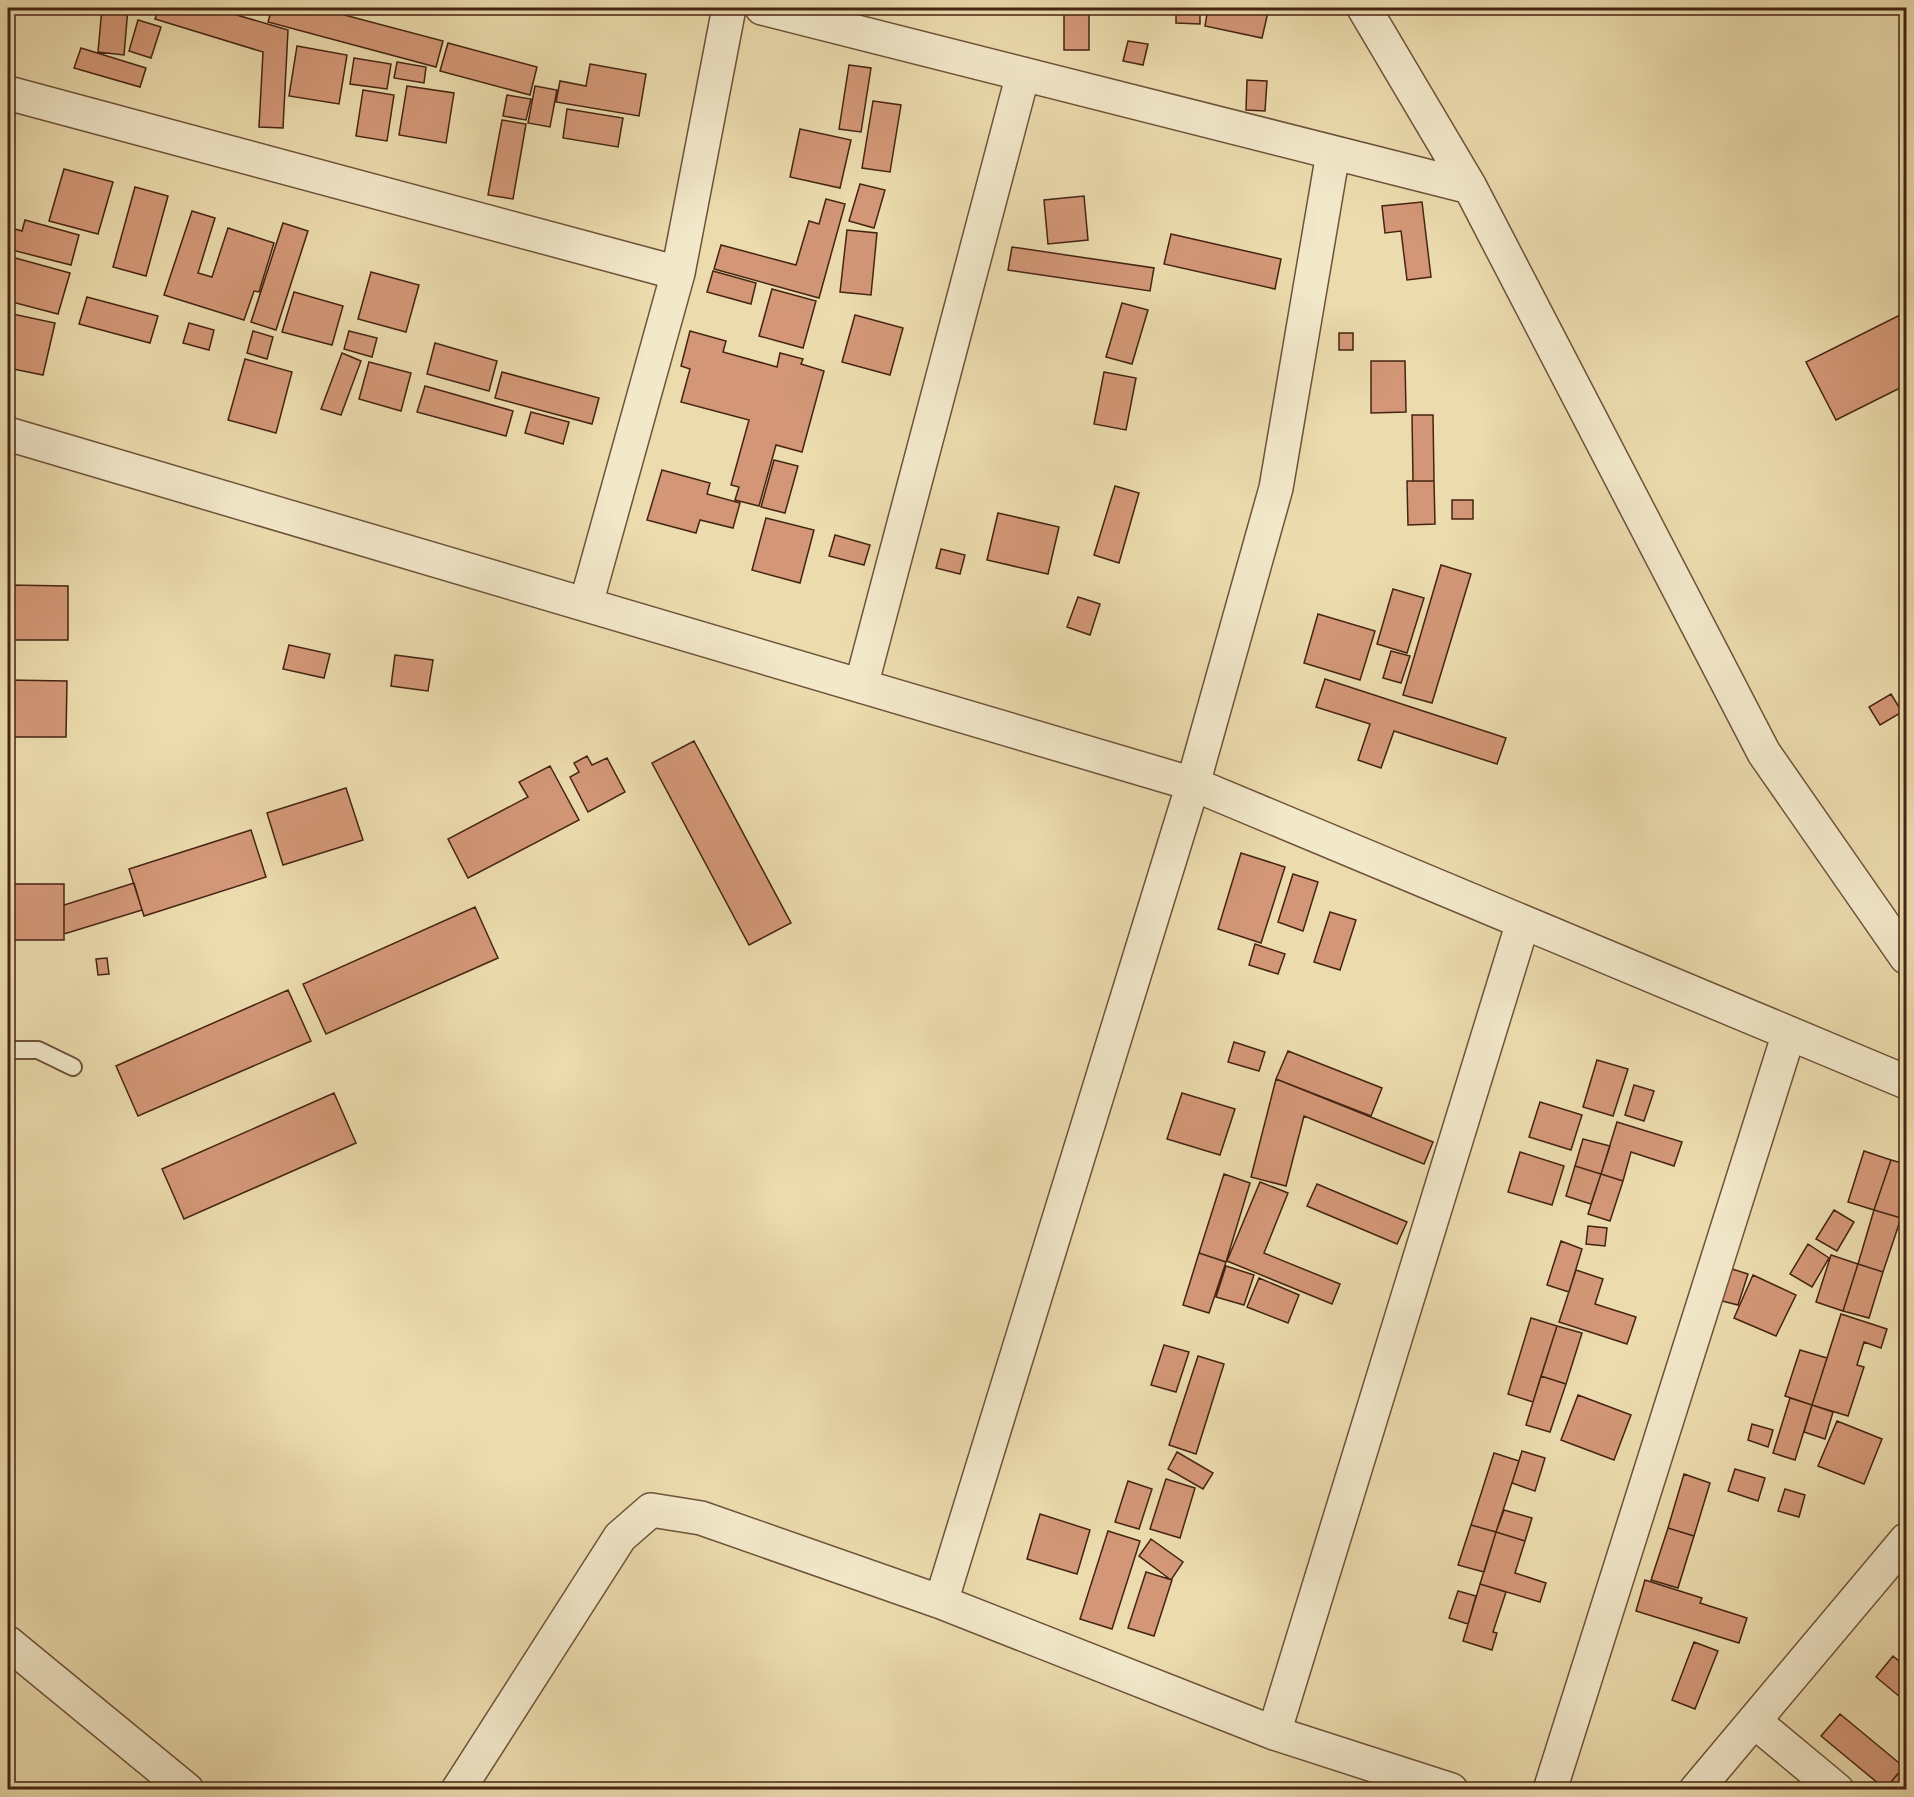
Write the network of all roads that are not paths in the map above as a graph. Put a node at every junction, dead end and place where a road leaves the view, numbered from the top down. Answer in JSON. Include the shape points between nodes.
{"nodes":[{"id":1,"x":729,"y":8,"type":"edge"},
{"id":2,"x":762,"y":8,"type":"edge"},
{"id":3,"x":1364,"y":8,"type":"edge"},
{"id":4,"x":1023,"y":74,"type":"junction"},
{"id":5,"x":8,"y":93,"type":"edge"},
{"id":6,"x":1333,"y":153,"type":"junction"},
{"id":7,"x":1470,"y":187,"type":"junction"},
{"id":8,"x":678,"y":273,"type":"junction"},
{"id":9,"x":8,"y":434,"type":"edge"},
{"id":10,"x":586,"y":604,"type":"junction"},
{"id":11,"x":861,"y":686,"type":"junction"},
{"id":12,"x":1193,"y":784,"type":"junction"},
{"id":13,"x":1523,"y":922,"type":"junction"},
{"id":14,"x":1906,"y":957,"type":"edge"},
{"id":15,"x":1789,"y":1033,"type":"junction"},
{"id":16,"x":8,"y":1050,"type":"edge"},
{"id":17,"x":73,"y":1067,"type":"dead end"},
{"id":18,"x":1906,"y":1082,"type":"edge"},
{"id":19,"x":1906,"y":1539,"type":"edge"},
{"id":20,"x":941,"y":1602,"type":"junction"},
{"id":21,"x":8,"y":1642,"type":"edge"},
{"id":22,"x":1754,"y":1721,"type":"junction"},
{"id":23,"x":1274,"y":1733,"type":"junction"},
{"id":24,"x":187,"y":1790,"type":"edge"},
{"id":25,"x":458,"y":1790,"type":"edge"},
{"id":26,"x":1451,"y":1790,"type":"edge"},
{"id":27,"x":1550,"y":1790,"type":"edge"},
{"id":28,"x":1696,"y":1790,"type":"edge"},
{"id":29,"x":1837,"y":1790,"type":"edge"}],
"edges":[{"from":1,"to":8,"type":"street"},
{"from":2,"to":4,"type":"street"},
{"from":3,"to":7,"type":"street"},
{"from":4,"to":6,"type":"street"},
{"from":4,"to":11,"type":"street"},
{"from":5,"to":8,"type":"street"},
{"from":6,"to":7,"type":"street"},
{"from":6,"to":12,"type":"street","via":[[1276,488]]},
{"from":7,"to":14,"type":"street","via":[[1764,753]]},
{"from":8,"to":10,"type":"street"},
{"from":9,"to":10,"type":"street"},
{"from":10,"to":11,"type":"street"},
{"from":11,"to":12,"type":"street"},
{"from":12,"to":13,"type":"street"},
{"from":12,"to":20,"type":"street"},
{"from":13,"to":15,"type":"street"},
{"from":13,"to":23,"type":"street"},
{"from":15,"to":18,"type":"street"},
{"from":15,"to":27,"type":"street"},
{"from":16,"to":17,"type":"lane","via":[[38,1050]]},
{"from":19,"to":22,"type":"street"},
{"from":20,"to":23,"type":"street"},
{"from":20,"to":25,"type":"street","via":[[701,1518],[651,1510],[620,1537]]},
{"from":21,"to":24,"type":"street"},
{"from":22,"to":28,"type":"street"},
{"from":22,"to":29,"type":"street"},
{"from":23,"to":26,"type":"street"}]}
